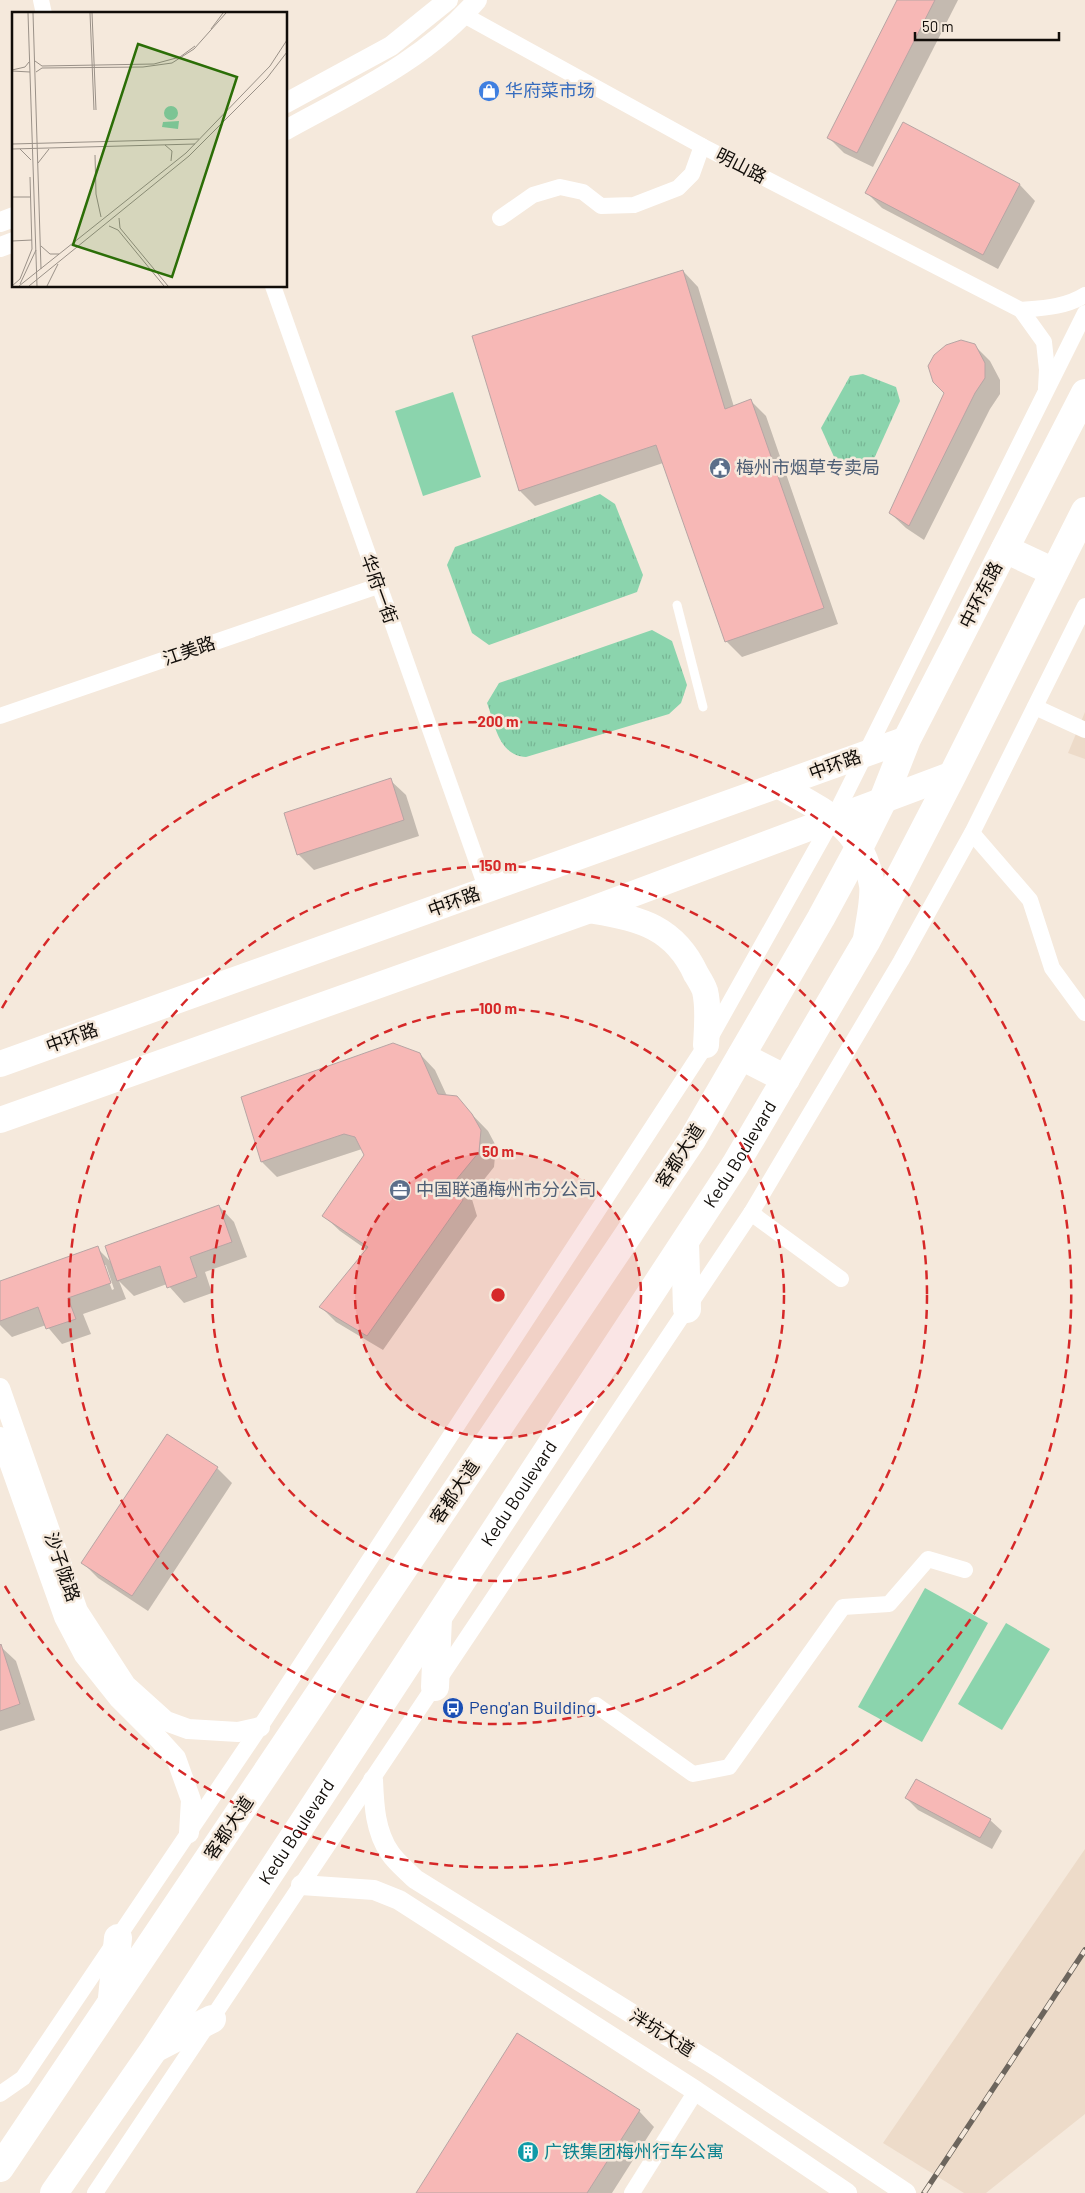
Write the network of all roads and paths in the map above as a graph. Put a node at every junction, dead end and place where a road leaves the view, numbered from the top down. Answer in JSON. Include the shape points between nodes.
{"nodes":[{"id":1,"x":448,"y":0,"type":"edge"},
{"id":2,"x":471,"y":8,"type":"edge"},
{"id":3,"x":288,"y":102,"type":"edge"},
{"id":4,"x":288,"y":129,"type":"edge"},
{"id":5,"x":702,"y":146,"type":"junction"},
{"id":6,"x":12,"y":218,"type":"edge"},
{"id":7,"x":500,"y":218,"type":"dead end"},
{"id":8,"x":0,"y":222,"type":"edge"},
{"id":9,"x":12,"y":243,"type":"edge"},
{"id":10,"x":0,"y":247,"type":"edge"},
{"id":11,"x":274,"y":288,"type":"edge"},
{"id":12,"x":1085,"y":295,"type":"edge"},
{"id":13,"x":1022,"y":310,"type":"junction"},
{"id":14,"x":1085,"y":313,"type":"edge"},
{"id":15,"x":1085,"y":392,"type":"edge"},
{"id":16,"x":1045,"y":395,"type":"junction"},
{"id":17,"x":1085,"y":511,"type":"edge"},
{"id":18,"x":1005,"y":549,"type":"junction"},
{"id":19,"x":1054,"y":572,"type":"junction"},
{"id":20,"x":378,"y":586,"type":"junction"},
{"id":21,"x":677,"y":605,"type":"dead end"},
{"id":22,"x":1085,"y":606,"type":"edge"},
{"id":23,"x":1035,"y":706,"type":"junction"},
{"id":24,"x":703,"y":707,"type":"dead end"},
{"id":25,"x":0,"y":716,"type":"edge"},
{"id":26,"x":1085,"y":730,"type":"edge"},
{"id":27,"x":907,"y":739,"type":"junction"},
{"id":28,"x":865,"y":754,"type":"junction"},
{"id":29,"x":953,"y":774,"type":"junction"},
{"id":30,"x":778,"y":785,"type":"junction"},
{"id":31,"x":883,"y":800,"type":"junction"},
{"id":32,"x":834,"y":817,"type":"junction"},
{"id":33,"x":972,"y":833,"type":"junction"},
{"id":34,"x":860,"y":846,"type":"junction"},
{"id":35,"x":488,"y":890,"type":"junction"},
{"id":36,"x":590,"y":910,"type":"junction"},
{"id":37,"x":866,"y":942,"type":"junction"},
{"id":38,"x":1085,"y":1013,"type":"edge"},
{"id":39,"x":706,"y":1045,"type":"junction"},
{"id":40,"x":741,"y":1056,"type":"junction"},
{"id":41,"x":0,"y":1064,"type":"edge"},
{"id":42,"x":786,"y":1079,"type":"junction"},
{"id":43,"x":0,"y":1120,"type":"edge"},
{"id":44,"x":751,"y":1212,"type":"junction"},
{"id":45,"x":685,"y":1242,"type":"junction"},
{"id":46,"x":841,"y":1279,"type":"dead end"},
{"id":47,"x":687,"y":1309,"type":"junction"},
{"id":48,"x":0,"y":1388,"type":"edge"},
{"id":49,"x":0,"y":1437,"type":"edge"},
{"id":50,"x":965,"y":1570,"type":"dead end"},
{"id":51,"x":438,"y":1617,"type":"junction"},
{"id":52,"x":435,"y":1687,"type":"junction"},
{"id":53,"x":596,"y":1705,"type":"dead end"},
{"id":54,"x":260,"y":1727,"type":"junction"},
{"id":55,"x":161,"y":1728,"type":"junction"},
{"id":56,"x":373,"y":1780,"type":"junction"},
{"id":57,"x":189,"y":1833,"type":"junction"},
{"id":58,"x":301,"y":1885,"type":"junction"},
{"id":59,"x":118,"y":1938,"type":"junction"},
{"id":60,"x":111,"y":2003,"type":"junction"},
{"id":61,"x":212,"y":2019,"type":"junction"},
{"id":62,"x":155,"y":2048,"type":"junction"},
{"id":63,"x":696,"y":2091,"type":"junction"},
{"id":64,"x":0,"y":2094,"type":"edge"},
{"id":65,"x":0,"y":2168,"type":"edge"},
{"id":66,"x":54,"y":2193,"type":"edge"},
{"id":67,"x":96,"y":2193,"type":"edge"},
{"id":68,"x":632,"y":2193,"type":"edge"},
{"id":69,"x":847,"y":2193,"type":"edge"},
{"id":70,"x":906,"y":2193,"type":"edge"}],
"edges":[{"from":1,"to":3,"type":"street","via":[[390,46]]},
{"from":2,"to":4,"type":"street","via":[[397,69]]},
{"from":2,"to":5,"type":"street","name":"明山路"},
{"from":5,"to":7,"type":"street","via":[[692,174],[678,188],[634,205],[601,206],[584,192],[560,187],[533,195]]},
{"from":5,"to":13,"type":"street","name":"明山路"},
{"from":6,"to":8,"type":"street"},
{"from":9,"to":10,"type":"street"},
{"from":11,"to":20,"type":"street","name":"华府一街"},
{"from":12,"to":13,"type":"street","via":[[1056,307]]},
{"from":13,"to":16,"type":"street","via":[[1044,342]]},
{"from":14,"to":16,"type":"street"},
{"from":15,"to":18,"type":"highway","name":"中环东路"},
{"from":16,"to":28,"type":"street"},
{"from":17,"to":19,"type":"highway"},
{"from":18,"to":19,"type":"highway"},
{"from":18,"to":27,"type":"highway","name":"中环东路"},
{"from":19,"to":29,"type":"highway"},
{"from":20,"to":25,"type":"street","name":"江美路"},
{"from":20,"to":35,"type":"street","name":"华府一街"},
{"from":21,"to":24,"type":"lane"},
{"from":22,"to":23,"type":"street"},
{"from":23,"to":26,"type":"street"},
{"from":23,"to":33,"type":"street"},
{"from":27,"to":28,"type":"main road","name":"中环路"},
{"from":27,"to":31,"type":"highway","name":"中环东路"},
{"from":28,"to":30,"type":"main road","name":"中环路"},
{"from":28,"to":32,"type":"street"},
{"from":29,"to":31,"type":"main road"},
{"from":29,"to":37,"type":"highway","name":"Kedu Boulevard"},
{"from":30,"to":32,"type":"main road"},
{"from":30,"to":35,"type":"main road","name":"中环路"},
{"from":31,"to":32,"type":"main road"},
{"from":31,"to":34,"type":"highway","name":"客都大道"},
{"from":32,"to":34,"type":"main road"},
{"from":32,"to":36,"type":"main road"},
{"from":32,"to":39,"type":"street"},
{"from":33,"to":38,"type":"street","via":[[1030,900],[1052,968]]},
{"from":33,"to":44,"type":"street","via":[[901,961]]},
{"from":34,"to":37,"type":"main road","via":[[872,886]]},
{"from":34,"to":40,"type":"highway","name":"客都大道"},
{"from":35,"to":41,"type":"main road","name":"中环路"},
{"from":36,"to":39,"type":"main road","via":[[627,916],[654,926],[676,942],[705,992]]},
{"from":36,"to":43,"type":"main road"},
{"from":37,"to":42,"type":"highway","name":"Kedu Boulevard"},
{"from":39,"to":54,"type":"street"},
{"from":40,"to":42,"type":"highway"},
{"from":40,"to":60,"type":"highway","name":"客都大道","via":[[692,1140]]},
{"from":42,"to":45,"type":"highway","name":"Kedu Boulevard"},
{"from":44,"to":46,"type":"street"},
{"from":44,"to":47,"type":"street"},
{"from":45,"to":47,"type":"highway"},
{"from":45,"to":51,"type":"highway","name":"Kedu Boulevard"},
{"from":47,"to":52,"type":"street"},
{"from":48,"to":55,"type":"street","name":"沙子陇路","via":[[78,1611],[126,1685]]},
{"from":49,"to":55,"type":"street","name":"沙子陇路","via":[[64,1617],[84,1654],[119,1699]]},
{"from":50,"to":53,"type":"street","via":[[928,1559],[889,1604],[843,1607],[729,1768],[693,1774]]},
{"from":51,"to":52,"type":"highway"},
{"from":51,"to":62,"type":"highway","name":"Kedu Boulevard"},
{"from":52,"to":56,"type":"street"},
{"from":54,"to":55,"type":"street","via":[[238,1732]]},
{"from":54,"to":57,"type":"street"},
{"from":55,"to":57,"type":"street","via":[[191,1800]]},
{"from":56,"to":58,"type":"street"},
{"from":56,"to":70,"type":"street","name":"泮坑大道","via":[[378,1830],[390,1853],[414,1879],[716,2066]]},
{"from":57,"to":59,"type":"street"},
{"from":58,"to":61,"type":"street"},
{"from":58,"to":63,"type":"street","name":"泮坑大道","via":[[374,1890],[399,1900]]},
{"from":59,"to":60,"type":"highway"},
{"from":59,"to":64,"type":"street","via":[[23,2078]]},
{"from":60,"to":65,"type":"highway","name":"客都大道"},
{"from":61,"to":62,"type":"highway"},
{"from":61,"to":67,"type":"street"},
{"from":62,"to":66,"type":"highway","name":"Kedu Boulevard"},
{"from":63,"to":68,"type":"street"},
{"from":63,"to":69,"type":"street","name":"泮坑大道"}]}
